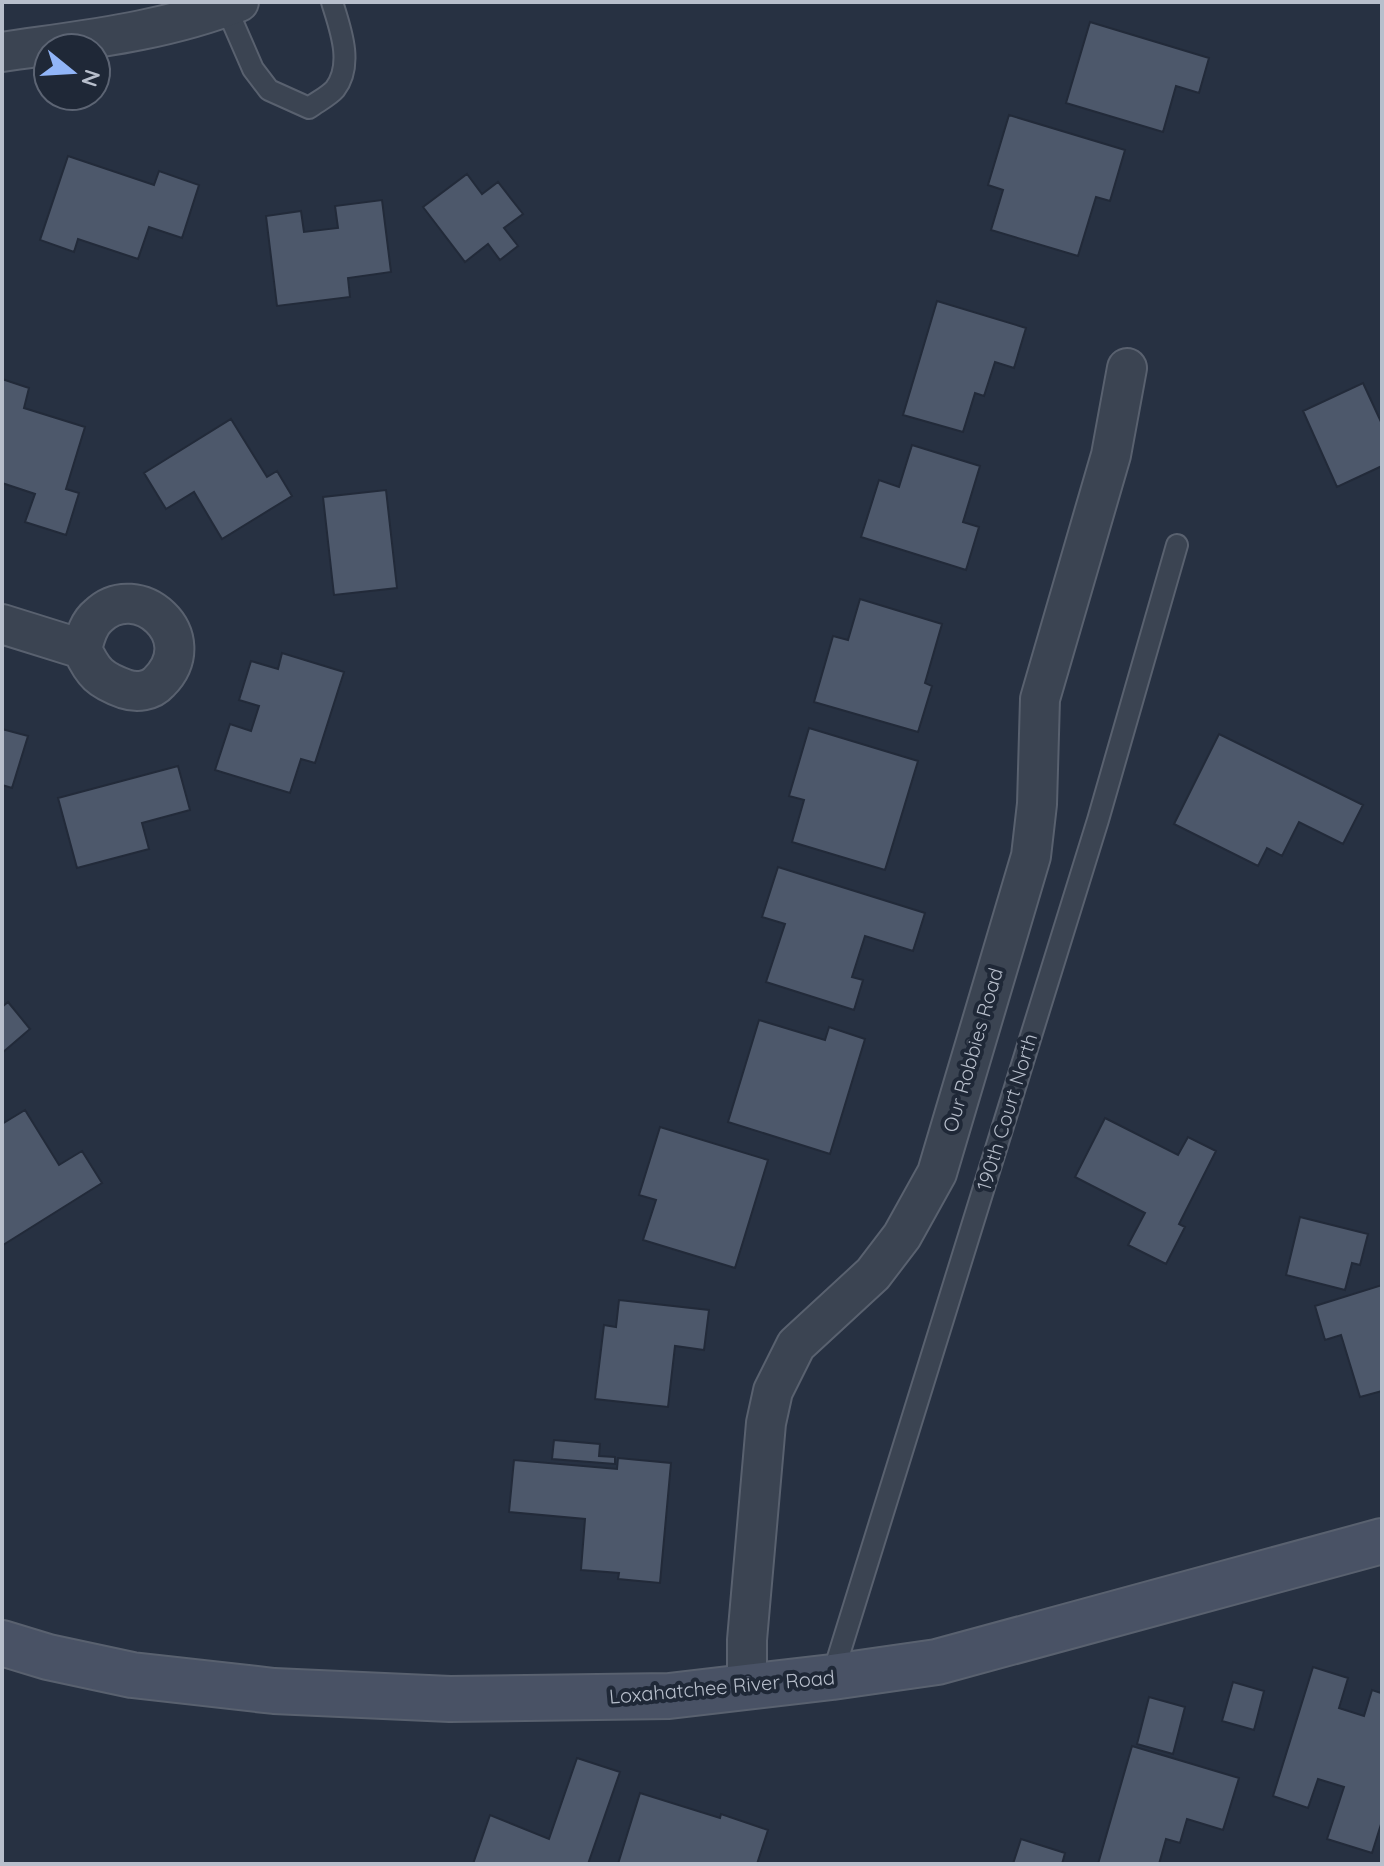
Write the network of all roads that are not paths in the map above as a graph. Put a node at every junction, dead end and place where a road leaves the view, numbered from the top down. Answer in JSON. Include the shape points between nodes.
{"nodes":[{"id":1,"x":332,"y":2,"type":"edge"},
{"id":2,"x":232,"y":5,"type":"edge"},
{"id":3,"x":2,"y":52,"type":"edge"},
{"id":4,"x":1127,"y":368,"type":"dead end"},
{"id":5,"x":1177,"y":545,"type":"dead end"},
{"id":6,"x":2,"y":624,"type":"edge"},
{"id":7,"x":82,"y":649,"type":"dead end"},
{"id":8,"x":1382,"y":1541,"type":"edge"},
{"id":9,"x":2,"y":1643,"type":"edge"},
{"id":10,"x":832,"y":1677,"type":"junction"},
{"id":11,"x":747,"y":1688,"type":"junction"}],
"edges":[{"from":1,"to":2,"type":"lane","via":[[346,61],[335,88],[309,108],[269,90],[253,69]]},
{"from":2,"to":3,"type":"street","via":[[142,31]]},
{"from":4,"to":11,"type":"street","name":"Our Robbies Road","via":[[1111,455],[1040,699],[1031,856],[937,1173],[902,1236],[873,1274],[796,1345],[773,1391],[747,1640]]},
{"from":5,"to":10,"type":"lane","name":"190th Court North","via":[[1098,820]]},
{"from":6,"to":7,"type":"street"},
{"from":8,"to":10,"type":"street","name":"Loxahatchee River Road","via":[[937,1662]]},
{"from":9,"to":11,"type":"street","name":"Loxahatchee River Road","via":[[132,1675],[274,1691],[517,1700]]},
{"from":10,"to":11,"type":"street","name":"Loxahatchee River Road"}]}
